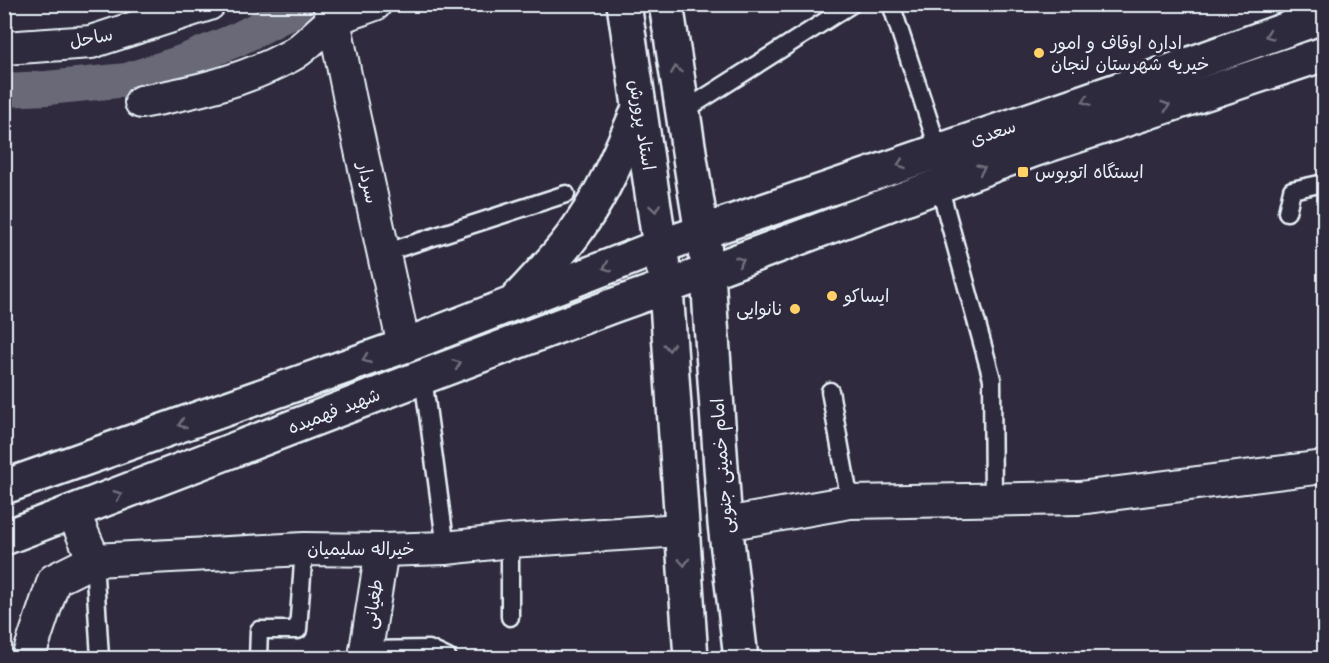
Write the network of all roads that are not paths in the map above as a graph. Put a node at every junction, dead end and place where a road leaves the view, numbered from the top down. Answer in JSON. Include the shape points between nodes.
{"nodes":[{"id":1,"x":209,"y":4,"type":"edge"},
{"id":2,"x":375,"y":4,"type":"edge"},
{"id":3,"x":624,"y":4,"type":"edge"},
{"id":4,"x":666,"y":4,"type":"edge"},
{"id":5,"x":852,"y":4,"type":"edge"},
{"id":6,"x":891,"y":4,"type":"edge"},
{"id":7,"x":332,"y":12,"type":"edge"},
{"id":8,"x":1324,"y":16,"type":"edge"},
{"id":9,"x":4,"y":48,"type":"edge"},
{"id":10,"x":1324,"y":54,"type":"edge"},
{"id":11,"x":141,"y":102,"type":"dead end"},
{"id":12,"x":639,"y":109,"type":"junction"},
{"id":13,"x":682,"y":112,"type":"junction"},
{"id":14,"x":939,"y":151,"type":"junction"},
{"id":15,"x":1324,"y":183,"type":"edge"},
{"id":16,"x":939,"y":185,"type":"junction"},
{"id":17,"x":566,"y":194,"type":"dead end"},
{"id":18,"x":1287,"y":213,"type":"dead end"},
{"id":19,"x":702,"y":231,"type":"junction"},
{"id":20,"x":661,"y":246,"type":"junction"},
{"id":21,"x":384,"y":254,"type":"junction"},
{"id":22,"x":708,"y":273,"type":"junction"},
{"id":23,"x":666,"y":288,"type":"junction"},
{"id":24,"x":513,"y":303,"type":"junction"},
{"id":25,"x":404,"y":346,"type":"junction"},
{"id":26,"x":423,"y":377,"type":"junction"},
{"id":27,"x":830,"y":391,"type":"dead end"},
{"id":28,"x":1324,"y":467,"type":"edge"},
{"id":29,"x":4,"y":487,"type":"edge"},
{"id":30,"x":993,"y":500,"type":"junction"},
{"id":31,"x":850,"y":502,"type":"junction"},
{"id":32,"x":73,"y":512,"type":"junction"},
{"id":33,"x":725,"y":524,"type":"junction"},
{"id":34,"x":681,"y":530,"type":"junction"},
{"id":35,"x":4,"y":538,"type":"edge"},
{"id":36,"x":510,"y":541,"type":"junction"},
{"id":37,"x":446,"y":548,"type":"junction"},
{"id":38,"x":304,"y":549,"type":"junction"},
{"id":39,"x":381,"y":550,"type":"junction"},
{"id":40,"x":94,"y":560,"type":"junction"},
{"id":41,"x":510,"y":618,"type":"dead end"},
{"id":42,"x":366,"y":654,"type":"edge"},
{"id":43,"x":28,"y":658,"type":"edge"},
{"id":44,"x":100,"y":658,"type":"edge"},
{"id":45,"x":258,"y":658,"type":"edge"},
{"id":46,"x":448,"y":658,"type":"edge"},
{"id":47,"x":691,"y":658,"type":"edge"},
{"id":48,"x":741,"y":658,"type":"edge"}],
"edges":[{"from":1,"to":9,"type":"street","name":"ساحل","via":[[91,42]]},
{"from":2,"to":7,"type":"street"},
{"from":3,"to":12,"type":"main road","name":"استاد پرورش"},
{"from":13,"to":4,"type":"main road","one_way":true},
{"from":5,"to":13,"type":"lane"},
{"from":6,"to":14,"type":"lane"},
{"from":7,"to":11,"type":"street","via":[[293,55],[266,68],[190,93]]},
{"from":7,"to":21,"type":"street","name":"سردار"},
{"from":8,"to":14,"type":"main road","name":"سعدی","one_way":true},
{"from":16,"to":10,"type":"main road","name":"سعدی","one_way":true},
{"from":12,"to":20,"type":"main road","name":"استاد پرورش","one_way":true},
{"from":12,"to":24,"type":"main road","via":[[610,174],[583,221]]},
{"from":13,"to":19,"type":"main road"},
{"from":14,"to":19,"type":"main road","name":"سعدی","one_way":true},
{"from":15,"to":18,"type":"lane","via":[[1292,190]]},
{"from":22,"to":16,"type":"main road","name":"سعدی","one_way":true},
{"from":16,"to":30,"type":"lane","via":[[992,379]]},
{"from":17,"to":21,"type":"lane"},
{"from":19,"to":20,"type":"main road","name":"سعدی"},
{"from":19,"to":22,"type":"main road","name":"امام خمینی جنوبی"},
{"from":20,"to":23,"type":"main road","name":"استاد پرورش"},
{"from":20,"to":24,"type":"main road","name":"شهید فهمیده","one_way":true},
{"from":21,"to":25,"type":"street","name":"سردار"},
{"from":22,"to":23,"type":"main road","name":"سعدی"},
{"from":22,"to":33,"type":"main road","name":"امام خمینی جنوبی"},
{"from":26,"to":23,"type":"main road","name":"شهید فهمیده","one_way":true},
{"from":23,"to":34,"type":"main road","one_way":true},
{"from":24,"to":25,"type":"main road","name":"شهید فهمیده"},
{"from":25,"to":29,"type":"main road","name":"شهید فهمیده","one_way":true},
{"from":32,"to":26,"type":"main road","name":"شهید فهمیده","one_way":true},
{"from":26,"to":37,"type":"lane"},
{"from":27,"to":31,"type":"lane"},
{"from":28,"to":30,"type":"street","via":[[1080,498]]},
{"from":30,"to":31,"type":"street"},
{"from":31,"to":33,"type":"street"},
{"from":32,"to":35,"type":"main road","name":"شهید فهمیده"},
{"from":32,"to":40,"type":"street"},
{"from":33,"to":48,"type":"main road","name":"امام خمینی جنوبی"},
{"from":34,"to":36,"type":"street","name":"خیراله سلیمیان"},
{"from":34,"to":47,"type":"main road","one_way":true},
{"from":36,"to":37,"type":"street","name":"خیراله سلیمیان"},
{"from":36,"to":41,"type":"lane"},
{"from":37,"to":39,"type":"street","name":"خیراله سلیمیان"},
{"from":38,"to":39,"type":"street","name":"خیراله سلیمیان"},
{"from":38,"to":40,"type":"street","name":"خیراله سلیمیان"},
{"from":38,"to":45,"type":"lane","via":[[298,630],[259,630]]},
{"from":39,"to":42,"type":"street","name":"طغیانی"},
{"from":40,"to":43,"type":"street","via":[[54,580]]},
{"from":40,"to":44,"type":"lane"},
{"from":42,"to":46,"type":"lane","via":[[429,649]]}]}
